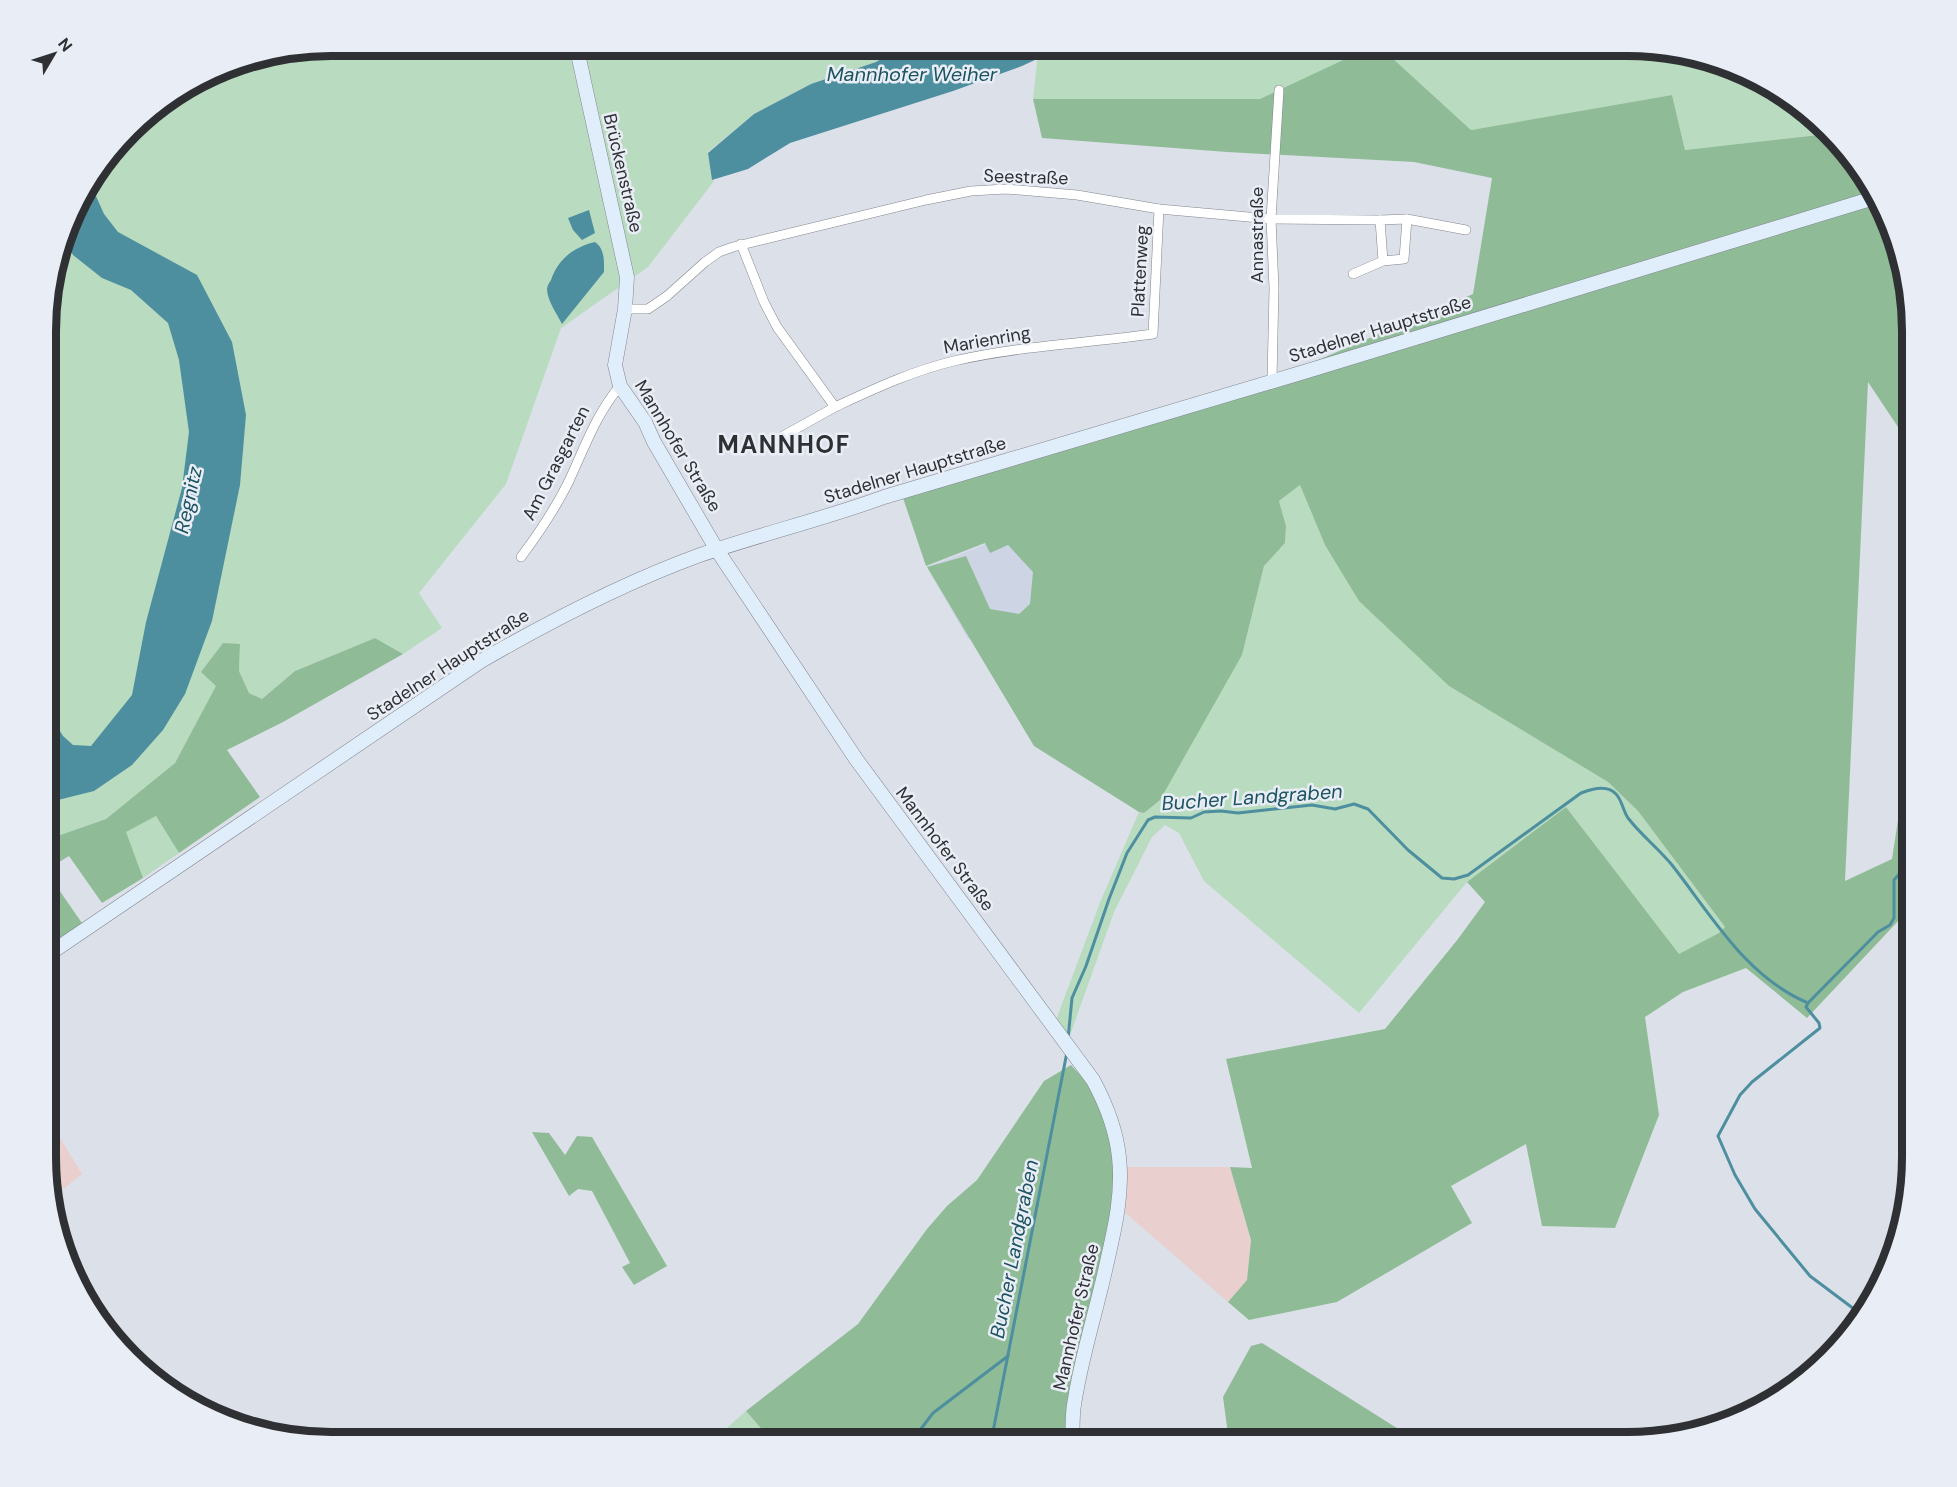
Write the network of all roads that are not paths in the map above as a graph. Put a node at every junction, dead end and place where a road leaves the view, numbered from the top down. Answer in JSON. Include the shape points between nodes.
{"nodes":[{"id":1,"x":578,"y":56,"type":"edge"},
{"id":2,"x":1279,"y":90,"type":"dead end"},
{"id":3,"x":1868,"y":200,"type":"edge"},
{"id":4,"x":1159,"y":209,"type":"junction"},
{"id":5,"x":1271,"y":219,"type":"junction"},
{"id":6,"x":1407,"y":219,"type":"junction"},
{"id":7,"x":1380,"y":220,"type":"junction"},
{"id":8,"x":1466,"y":230,"type":"dead end"},
{"id":9,"x":741,"y":244,"type":"junction"},
{"id":10,"x":1383,"y":261,"type":"junction"},
{"id":11,"x":1353,"y":274,"type":"dead end"},
{"id":12,"x":625,"y":309,"type":"junction"},
{"id":13,"x":1153,"y":334,"type":"joint"},
{"id":14,"x":1272,"y":380,"type":"junction"},
{"id":15,"x":620,"y":386,"type":"junction"},
{"id":16,"x":835,"y":407,"type":"junction"},
{"id":17,"x":783,"y":436,"type":"dead end"},
{"id":18,"x":717,"y":550,"type":"junction"},
{"id":19,"x":521,"y":557,"type":"dead end"},
{"id":20,"x":56,"y":949,"type":"edge"},
{"id":21,"x":1073,"y":1432,"type":"edge"}],
"edges":[{"from":1,"to":12,"type":"main road","name":"Brückenstraße","via":[[627,277]]},
{"from":2,"to":5,"type":"street","name":"Annastraße"},
{"from":3,"to":14,"type":"main road","name":"Stadelner Hauptstraße"},
{"from":4,"to":5,"type":"street","name":"Seestraße"},
{"from":4,"to":9,"type":"street","name":"Seestraße","via":[[1039,191],[971,191]]},
{"from":4,"to":13,"type":"street","name":"Plattenweg"},
{"from":5,"to":7,"type":"street","name":"Seestraße"},
{"from":5,"to":14,"type":"street","name":"Annastraße"},
{"from":6,"to":7,"type":"street","name":"Seestraße"},
{"from":6,"to":8,"type":"street","name":"Seestraße"},
{"from":6,"to":10,"type":"street","via":[[1404,259]]},
{"from":7,"to":10,"type":"street"},
{"from":9,"to":12,"type":"street","name":"Seestraße","via":[[719,252],[648,309]]},
{"from":9,"to":16,"type":"street","via":[[777,327]]},
{"from":10,"to":11,"type":"street"},
{"from":12,"to":15,"type":"main road","name":"Mannhofer Straße","via":[[615,364]]},
{"from":13,"to":16,"type":"street","name":"Marienring","via":[[1006,351],[951,362],[884,384]]},
{"from":14,"to":18,"type":"main road","name":"Stadelner Hauptstraße"},
{"from":15,"to":18,"type":"main road","name":"Mannhofer Straße","via":[[645,422]]},
{"from":15,"to":19,"type":"street","name":"Am Grasgarten","via":[[592,429],[549,518]]},
{"from":16,"to":17,"type":"street","name":"Marienring"},
{"from":18,"to":20,"type":"main road","name":"Stadelner Hauptstraße","via":[[595,599],[481,661]]},
{"from":18,"to":21,"type":"main road","name":"Mannhofer Straße","via":[[856,759],[1104,1099],[1119,1158],[1120,1191],[1074,1406]]}]}
